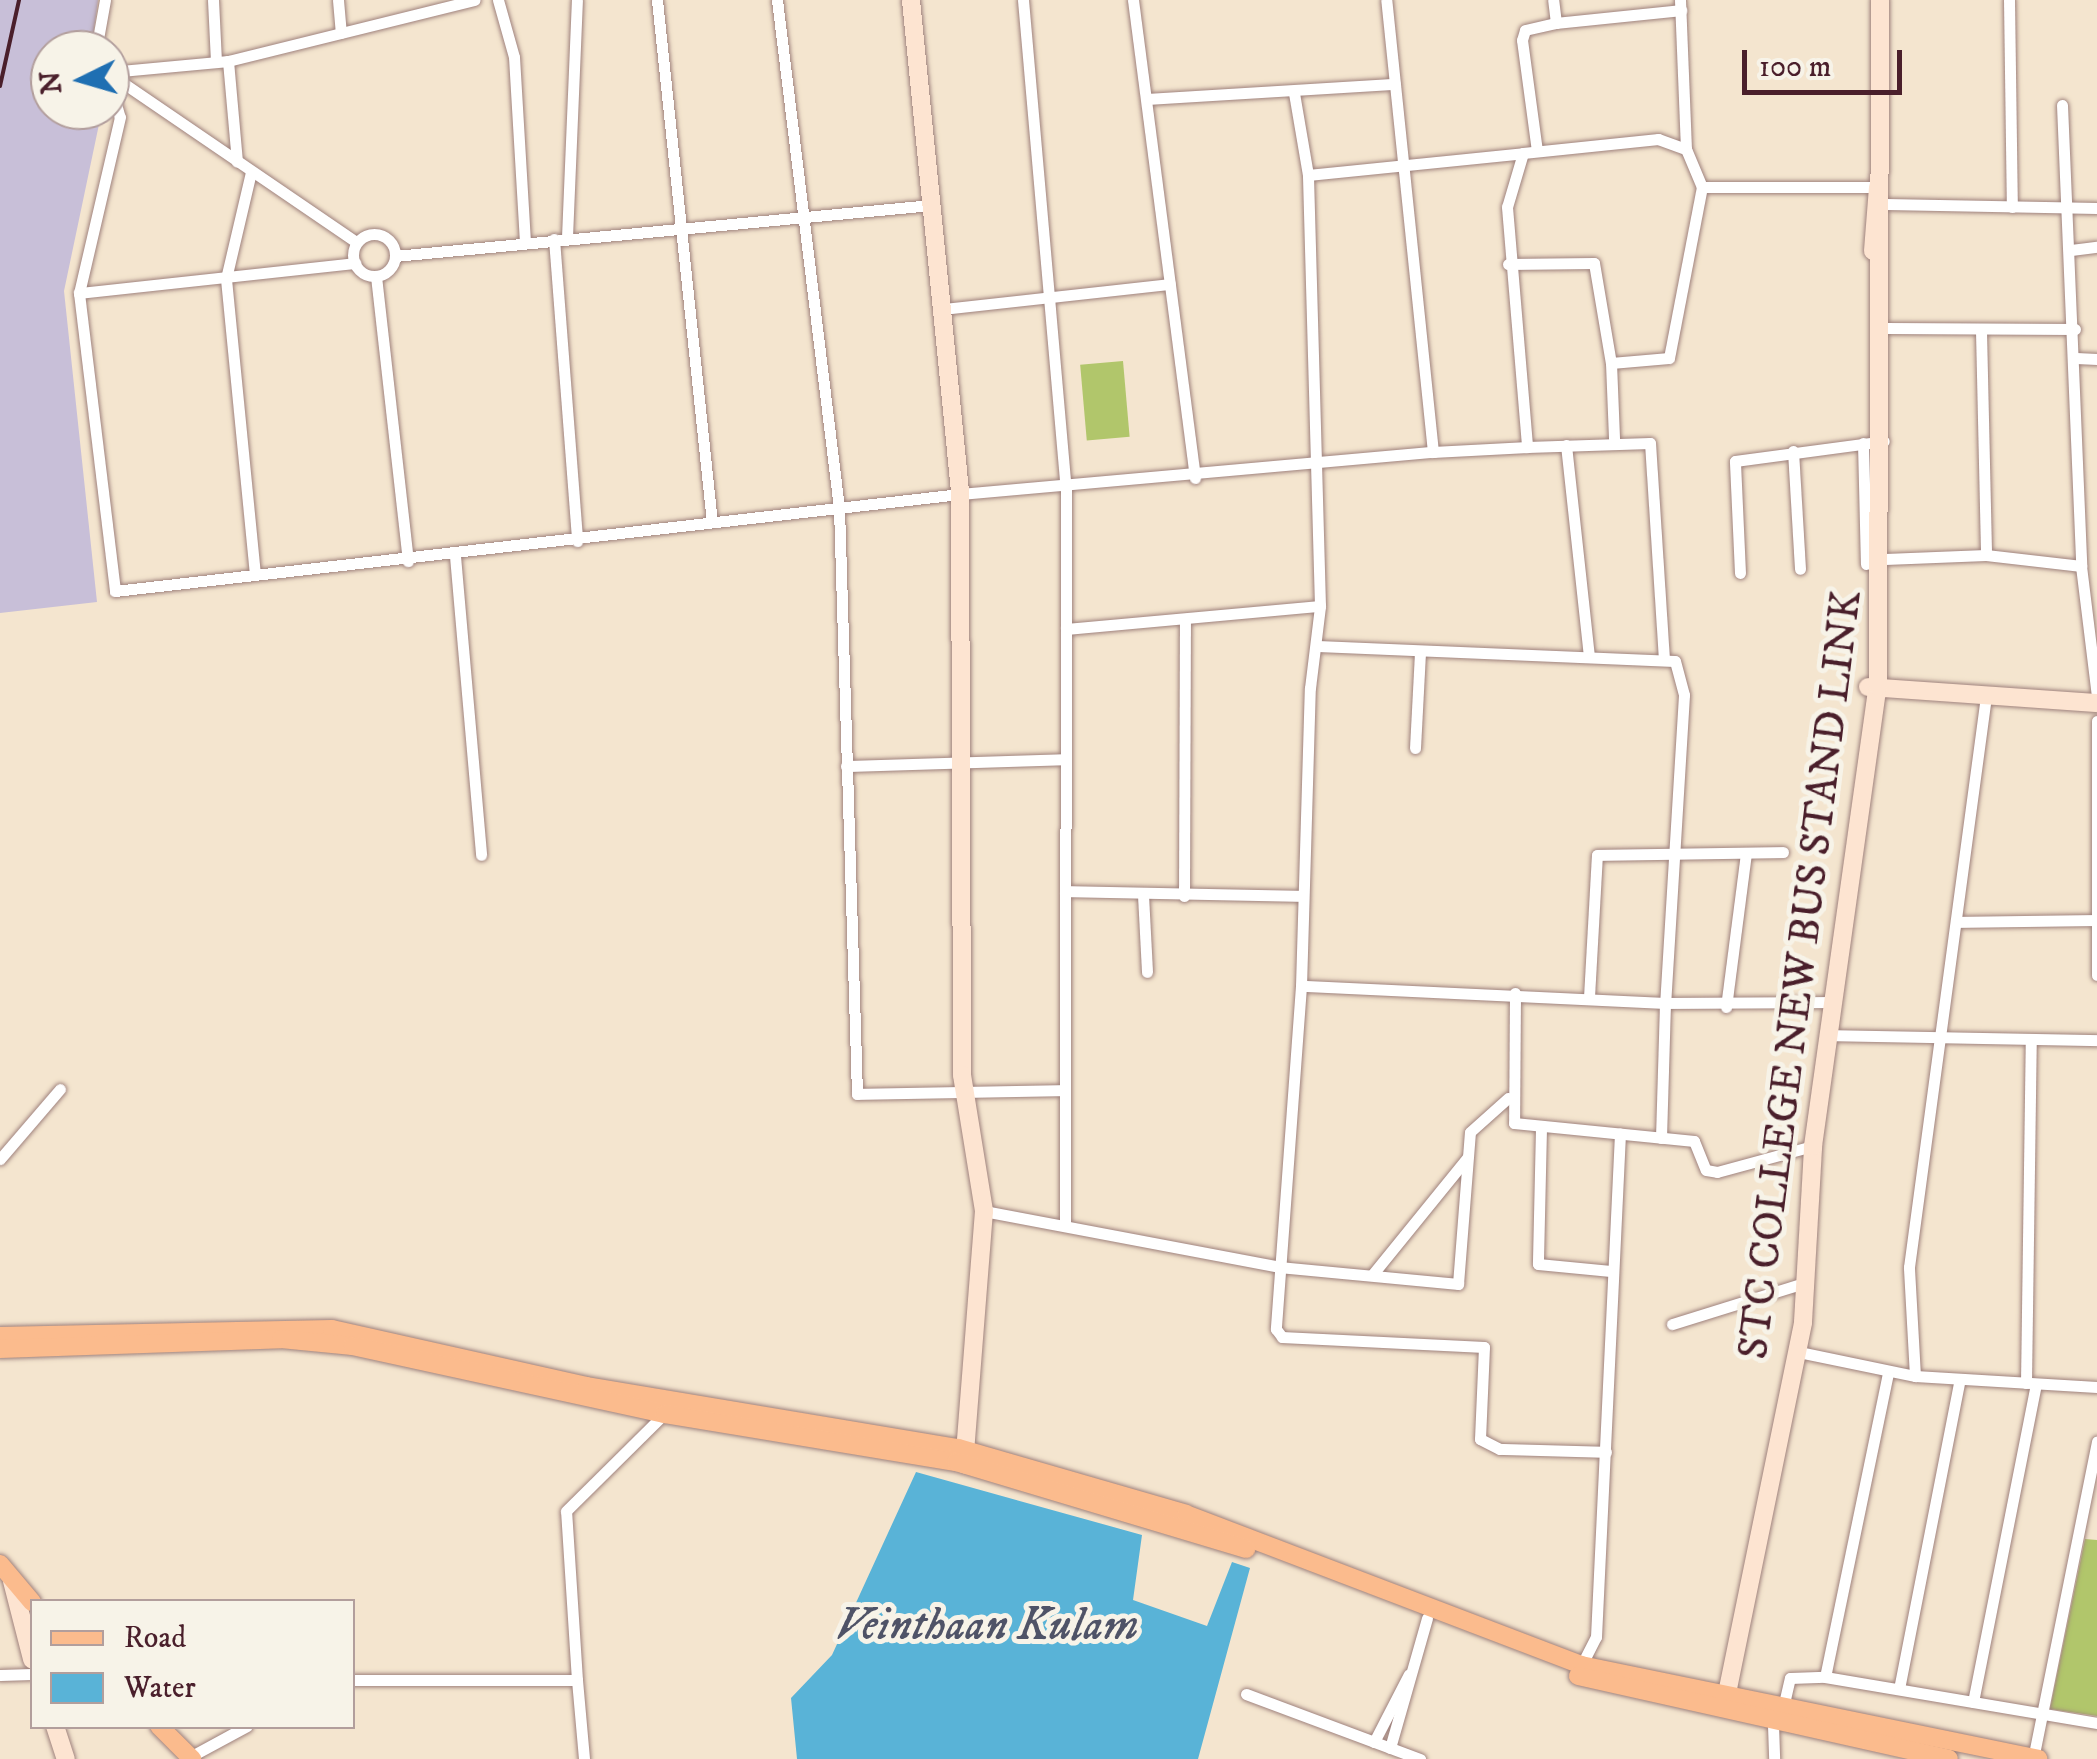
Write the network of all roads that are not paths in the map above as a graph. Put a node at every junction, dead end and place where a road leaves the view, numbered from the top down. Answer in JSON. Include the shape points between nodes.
{"nodes":[{"id":1,"x":104,"y":0,"type":"edge"},
{"id":2,"x":213,"y":0,"type":"edge"},
{"id":3,"x":338,"y":0,"type":"edge"},
{"id":4,"x":475,"y":0,"type":"edge"},
{"id":5,"x":498,"y":0,"type":"edge"},
{"id":6,"x":577,"y":0,"type":"edge"},
{"id":7,"x":656,"y":0,"type":"edge"},
{"id":8,"x":777,"y":0,"type":"edge"},
{"id":9,"x":902,"y":0,"type":"edge"},
{"id":10,"x":911,"y":0,"type":"edge"},
{"id":11,"x":1023,"y":0,"type":"edge"},
{"id":12,"x":1133,"y":0,"type":"edge"},
{"id":13,"x":1386,"y":0,"type":"edge"},
{"id":14,"x":1553,"y":0,"type":"edge"},
{"id":15,"x":1880,"y":0,"type":"edge"},
{"id":16,"x":2010,"y":0,"type":"edge"},
{"id":17,"x":1680,"y":5,"type":"edge"},
{"id":18,"x":424,"y":6,"type":"edge"},
{"id":19,"x":1556,"y":23,"type":"junction"},
{"id":20,"x":99,"y":30,"type":"edge"},
{"id":21,"x":341,"y":33,"type":"junction"},
{"id":22,"x":222,"y":61,"type":"junction"},
{"id":23,"x":130,"y":71,"type":"edge"},
{"id":24,"x":1396,"y":84,"type":"junction"},
{"id":25,"x":130,"y":87,"type":"edge"},
{"id":26,"x":1294,"y":92,"type":"junction"},
{"id":27,"x":1148,"y":99,"type":"junction"},
{"id":28,"x":2062,"y":105,"type":"dead end"},
{"id":29,"x":117,"y":130,"type":"edge"},
{"id":30,"x":1686,"y":149,"type":"junction"},
{"id":31,"x":1537,"y":150,"type":"junction"},
{"id":32,"x":1523,"y":153,"type":"junction"},
{"id":33,"x":236,"y":162,"type":"junction"},
{"id":34,"x":1404,"y":166,"type":"junction"},
{"id":35,"x":250,"y":172,"type":"junction"},
{"id":36,"x":1308,"y":175,"type":"junction"},
{"id":37,"x":1702,"y":187,"type":"junction"},
{"id":38,"x":1882,"y":195,"type":"junction"},
{"id":39,"x":928,"y":206,"type":"junction"},
{"id":40,"x":2012,"y":206,"type":"junction"},
{"id":41,"x":2068,"y":207,"type":"junction"},
{"id":42,"x":2097,"y":208,"type":"edge"},
{"id":43,"x":806,"y":218,"type":"junction"},
{"id":44,"x":680,"y":226,"type":"junction"},
{"id":45,"x":560,"y":238,"type":"junction"},
{"id":46,"x":356,"y":242,"type":"junction"},
{"id":47,"x":525,"y":242,"type":"junction"},
{"id":48,"x":2097,"y":247,"type":"edge"},
{"id":49,"x":2071,"y":250,"type":"junction"},
{"id":50,"x":395,"y":256,"type":"junction"},
{"id":51,"x":354,"y":263,"type":"junction"},
{"id":52,"x":1508,"y":264,"type":"junction"},
{"id":53,"x":376,"y":276,"type":"junction"},
{"id":54,"x":226,"y":279,"type":"junction"},
{"id":55,"x":1170,"y":284,"type":"junction"},
{"id":56,"x":79,"y":293,"type":"junction"},
{"id":57,"x":1054,"y":295,"type":"junction"},
{"id":58,"x":943,"y":308,"type":"junction"},
{"id":59,"x":1885,"y":328,"type":"junction"},
{"id":60,"x":2075,"y":329,"type":"junction"},
{"id":61,"x":1981,"y":330,"type":"junction"},
{"id":62,"x":2076,"y":358,"type":"junction"},
{"id":63,"x":2097,"y":359,"type":"edge"},
{"id":64,"x":1612,"y":363,"type":"junction"},
{"id":65,"x":1614,"y":439,"type":"junction"},
{"id":66,"x":1873,"y":442,"type":"junction"},
{"id":67,"x":1527,"y":446,"type":"junction"},
{"id":68,"x":1566,"y":446,"type":"junction"},
{"id":69,"x":1793,"y":450,"type":"junction"},
{"id":70,"x":1433,"y":452,"type":"junction"},
{"id":71,"x":1314,"y":464,"type":"junction"},
{"id":72,"x":1194,"y":478,"type":"junction"},
{"id":73,"x":1066,"y":488,"type":"junction"},
{"id":74,"x":955,"y":494,"type":"junction"},
{"id":75,"x":839,"y":508,"type":"junction"},
{"id":76,"x":712,"y":522,"type":"junction"},
{"id":77,"x":577,"y":541,"type":"junction"},
{"id":78,"x":1986,"y":555,"type":"junction"},
{"id":79,"x":455,"y":556,"type":"junction"},
{"id":80,"x":408,"y":561,"type":"junction"},
{"id":81,"x":1875,"y":562,"type":"junction"},
{"id":82,"x":2081,"y":566,"type":"junction"},
{"id":83,"x":1800,"y":568,"type":"dead end"},
{"id":84,"x":1740,"y":573,"type":"dead end"},
{"id":85,"x":254,"y":574,"type":"junction"},
{"id":86,"x":2083,"y":587,"type":"junction"},
{"id":87,"x":2097,"y":590,"type":"edge"},
{"id":88,"x":1320,"y":606,"type":"junction"},
{"id":89,"x":1185,"y":622,"type":"junction"},
{"id":90,"x":1066,"y":629,"type":"junction"},
{"id":91,"x":1317,"y":646,"type":"junction"},
{"id":92,"x":1420,"y":652,"type":"junction"},
{"id":93,"x":1588,"y":656,"type":"junction"},
{"id":94,"x":1664,"y":658,"type":"junction"},
{"id":95,"x":1873,"y":686,"type":"junction"},
{"id":96,"x":1986,"y":696,"type":"junction"},
{"id":97,"x":2097,"y":700,"type":"edge"},
{"id":98,"x":2097,"y":721,"type":"edge"},
{"id":99,"x":1415,"y":748,"type":"dead end"},
{"id":100,"x":1066,"y":759,"type":"junction"},
{"id":101,"x":955,"y":763,"type":"junction"},
{"id":102,"x":846,"y":766,"type":"junction"},
{"id":103,"x":1675,"y":850,"type":"junction"},
{"id":104,"x":1783,"y":852,"type":"dead end"},
{"id":105,"x":1746,"y":853,"type":"junction"},
{"id":106,"x":481,"y":855,"type":"dead end"},
{"id":107,"x":1065,"y":892,"type":"junction"},
{"id":108,"x":1143,"y":895,"type":"junction"},
{"id":109,"x":1184,"y":896,"type":"junction"},
{"id":110,"x":1302,"y":896,"type":"junction"},
{"id":111,"x":2092,"y":920,"type":"junction"},
{"id":112,"x":1956,"y":922,"type":"junction"},
{"id":113,"x":1147,"y":972,"type":"dead end"},
{"id":114,"x":2097,"y":975,"type":"edge"},
{"id":115,"x":1301,"y":986,"type":"junction"},
{"id":116,"x":1515,"y":993,"type":"junction"},
{"id":117,"x":1589,"y":997,"type":"junction"},
{"id":118,"x":1828,"y":1002,"type":"junction"},
{"id":119,"x":1665,"y":1003,"type":"junction"},
{"id":120,"x":1726,"y":1007,"type":"junction"},
{"id":121,"x":1828,"y":1035,"type":"junction"},
{"id":122,"x":2097,"y":1040,"type":"edge"},
{"id":123,"x":2031,"y":1041,"type":"junction"},
{"id":124,"x":1940,"y":1042,"type":"junction"},
{"id":125,"x":60,"y":1089,"type":"dead end"},
{"id":126,"x":1065,"y":1090,"type":"junction"},
{"id":127,"x":960,"y":1094,"type":"junction"},
{"id":128,"x":1508,"y":1098,"type":"junction"},
{"id":129,"x":1542,"y":1128,"type":"junction"},
{"id":130,"x":1620,"y":1134,"type":"junction"},
{"id":131,"x":1661,"y":1138,"type":"junction"},
{"id":132,"x":1809,"y":1147,"type":"junction"},
{"id":133,"x":1468,"y":1156,"type":"junction"},
{"id":134,"x":0,"y":1159,"type":"edge"},
{"id":135,"x":984,"y":1211,"type":"junction"},
{"id":136,"x":1064,"y":1225,"type":"junction"},
{"id":137,"x":1279,"y":1266,"type":"junction"},
{"id":138,"x":1611,"y":1271,"type":"junction"},
{"id":139,"x":1372,"y":1275,"type":"junction"},
{"id":140,"x":1797,"y":1284,"type":"junction"},
{"id":141,"x":1672,"y":1324,"type":"dead end"},
{"id":142,"x":0,"y":1336,"type":"edge"},
{"id":143,"x":0,"y":1348,"type":"edge"},
{"id":144,"x":1791,"y":1350,"type":"junction"},
{"id":145,"x":1888,"y":1372,"type":"junction"},
{"id":146,"x":1914,"y":1376,"type":"junction"},
{"id":147,"x":1960,"y":1379,"type":"junction"},
{"id":148,"x":2031,"y":1384,"type":"junction"},
{"id":149,"x":2097,"y":1388,"type":"edge"},
{"id":150,"x":668,"y":1408,"type":"junction"},
{"id":151,"x":2097,"y":1440,"type":"edge"},
{"id":152,"x":1606,"y":1452,"type":"junction"},
{"id":153,"x":961,"y":1456,"type":"junction"},
{"id":154,"x":0,"y":1564,"type":"edge"},
{"id":155,"x":12,"y":1581,"type":"junction"},
{"id":156,"x":30,"y":1600,"type":"edge"},
{"id":157,"x":1427,"y":1618,"type":"junction"},
{"id":158,"x":30,"y":1651,"type":"edge"},
{"id":159,"x":1579,"y":1670,"type":"junction"},
{"id":160,"x":30,"y":1674,"type":"edge"},
{"id":161,"x":1409,"y":1674,"type":"junction"},
{"id":162,"x":0,"y":1675,"type":"edge"},
{"id":163,"x":1825,"y":1677,"type":"junction"},
{"id":164,"x":355,"y":1680,"type":"edge"},
{"id":165,"x":577,"y":1680,"type":"junction"},
{"id":166,"x":1899,"y":1690,"type":"junction"},
{"id":167,"x":1246,"y":1694,"type":"dead end"},
{"id":168,"x":1973,"y":1702,"type":"junction"},
{"id":169,"x":1724,"y":1707,"type":"junction"},
{"id":170,"x":2043,"y":1714,"type":"junction"},
{"id":171,"x":1777,"y":1718,"type":"junction"},
{"id":172,"x":2097,"y":1724,"type":"edge"},
{"id":173,"x":56,"y":1729,"type":"edge"},
{"id":174,"x":162,"y":1729,"type":"edge"},
{"id":175,"x":242,"y":1729,"type":"edge"},
{"id":176,"x":1374,"y":1742,"type":"junction"},
{"id":177,"x":1390,"y":1748,"type":"junction"},
{"id":178,"x":189,"y":1758,"type":"edge"},
{"id":179,"x":66,"y":1759,"type":"edge"},
{"id":180,"x":584,"y":1759,"type":"edge"},
{"id":181,"x":1420,"y":1759,"type":"edge"},
{"id":182,"x":1774,"y":1759,"type":"edge"},
{"id":183,"x":1949,"y":1759,"type":"edge"},
{"id":184,"x":2035,"y":1759,"type":"edge"}],
"edges":[{"from":1,"to":20,"type":"street"},
{"from":2,"to":22,"type":"street"},
{"from":3,"to":21,"type":"street"},
{"from":4,"to":18,"type":"street"},
{"from":5,"to":47,"type":"street","via":[[514,58]]},
{"from":6,"to":45,"type":"street"},
{"from":7,"to":44,"type":"street"},
{"from":8,"to":43,"type":"street"},
{"from":9,"to":39,"type":"street"},
{"from":10,"to":39,"type":"street"},
{"from":11,"to":57,"type":"street"},
{"from":12,"to":27,"type":"street"},
{"from":13,"to":24,"type":"street"},
{"from":14,"to":19,"type":"street"},
{"from":15,"to":38,"type":"street","name":"STC COLLEGE NEW BUS STAND LINK"},
{"from":16,"to":40,"type":"street"},
{"from":17,"to":19,"type":"street"},
{"from":17,"to":30,"type":"street"},
{"from":18,"to":21,"type":"street"},
{"from":19,"to":31,"type":"street","via":[[1525,30],[1522,40]]},
{"from":21,"to":22,"type":"street"},
{"from":22,"to":23,"type":"street"},
{"from":22,"to":33,"type":"street"},
{"from":24,"to":26,"type":"street"},
{"from":24,"to":34,"type":"street"},
{"from":25,"to":33,"type":"street"},
{"from":26,"to":27,"type":"street"},
{"from":26,"to":36,"type":"street"},
{"from":27,"to":55,"type":"street"},
{"from":28,"to":41,"type":"street"},
{"from":29,"to":56,"type":"street"},
{"from":30,"to":31,"type":"street","via":[[1658,139]]},
{"from":30,"to":37,"type":"street"},
{"from":31,"to":32,"type":"street"},
{"from":32,"to":34,"type":"street"},
{"from":32,"to":52,"type":"street","via":[[1507,207]]},
{"from":33,"to":35,"type":"street"},
{"from":34,"to":36,"type":"street"},
{"from":34,"to":70,"type":"street"},
{"from":35,"to":46,"type":"street"},
{"from":35,"to":54,"type":"street"},
{"from":36,"to":71,"type":"street"},
{"from":37,"to":38,"type":"street"},
{"from":37,"to":64,"type":"street","via":[[1674,355]]},
{"from":38,"to":40,"type":"street"},
{"from":38,"to":59,"type":"street","name":"STC COLLEGE NEW BUS STAND LINK"},
{"from":38,"to":66,"type":"street"},
{"from":39,"to":43,"type":"street"},
{"from":39,"to":58,"type":"street"},
{"from":39,"to":74,"type":"street"},
{"from":40,"to":41,"type":"street"},
{"from":41,"to":42,"type":"street"},
{"from":41,"to":49,"type":"street"},
{"from":43,"to":44,"type":"street"},
{"from":43,"to":75,"type":"street"},
{"from":44,"to":45,"type":"street"},
{"from":44,"to":76,"type":"street"},
{"from":45,"to":47,"type":"street"},
{"from":45,"to":77,"type":"street"},
{"from":46,"to":50,"type":"street","via":[[378,234]]},
{"from":46,"to":51,"type":"street"},
{"from":47,"to":50,"type":"street"},
{"from":48,"to":49,"type":"street"},
{"from":49,"to":60,"type":"street"},
{"from":50,"to":53,"type":"street"},
{"from":51,"to":53,"type":"street"},
{"from":51,"to":54,"type":"street"},
{"from":52,"to":64,"type":"street","via":[[1594,263]]},
{"from":52,"to":67,"type":"street"},
{"from":53,"to":80,"type":"street"},
{"from":54,"to":56,"type":"street"},
{"from":54,"to":85,"type":"street"},
{"from":55,"to":57,"type":"street"},
{"from":55,"to":72,"type":"street"},
{"from":56,"to":85,"type":"street","via":[[115,591]]},
{"from":57,"to":58,"type":"street"},
{"from":57,"to":73,"type":"street"},
{"from":58,"to":74,"type":"street"},
{"from":59,"to":61,"type":"street"},
{"from":59,"to":66,"type":"street","name":"STC COLLEGE NEW BUS STAND LINK"},
{"from":60,"to":61,"type":"street"},
{"from":60,"to":62,"type":"street"},
{"from":61,"to":78,"type":"street"},
{"from":62,"to":63,"type":"street"},
{"from":62,"to":82,"type":"street"},
{"from":64,"to":65,"type":"street"},
{"from":65,"to":68,"type":"street"},
{"from":65,"to":94,"type":"street","via":[[1650,443]]},
{"from":66,"to":69,"type":"street"},
{"from":66,"to":81,"type":"street","name":"STC COLLEGE NEW BUS STAND LINK"},
{"from":66,"to":95,"type":"street"},
{"from":67,"to":68,"type":"street"},
{"from":67,"to":70,"type":"street"},
{"from":68,"to":93,"type":"street"},
{"from":69,"to":83,"type":"street"},
{"from":69,"to":84,"type":"street","via":[[1734,460]]},
{"from":70,"to":71,"type":"street"},
{"from":71,"to":72,"type":"street"},
{"from":71,"to":88,"type":"street"},
{"from":72,"to":73,"type":"street"},
{"from":73,"to":74,"type":"street"},
{"from":73,"to":90,"type":"street"},
{"from":74,"to":75,"type":"street"},
{"from":74,"to":101,"type":"street"},
{"from":75,"to":76,"type":"street"},
{"from":75,"to":102,"type":"street"},
{"from":76,"to":77,"type":"street"},
{"from":77,"to":79,"type":"street"},
{"from":78,"to":81,"type":"street"},
{"from":78,"to":82,"type":"street"},
{"from":79,"to":80,"type":"street"},
{"from":79,"to":106,"type":"street"},
{"from":80,"to":85,"type":"street"},
{"from":81,"to":95,"type":"street","name":"STC COLLEGE NEW BUS STAND LINK"},
{"from":82,"to":86,"type":"street"},
{"from":86,"to":87,"type":"street"},
{"from":86,"to":97,"type":"street"},
{"from":88,"to":89,"type":"street"},
{"from":88,"to":91,"type":"street"},
{"from":89,"to":90,"type":"street"},
{"from":89,"to":109,"type":"street"},
{"from":90,"to":100,"type":"street"},
{"from":91,"to":92,"type":"street"},
{"from":91,"to":110,"type":"street"},
{"from":92,"to":93,"type":"street"},
{"from":92,"to":99,"type":"street"},
{"from":93,"to":94,"type":"street"},
{"from":94,"to":103,"type":"street","via":[[1674,661],[1684,695]]},
{"from":95,"to":96,"type":"street"},
{"from":95,"to":118,"type":"street","name":"STC COLLEGE NEW BUS STAND LINK"},
{"from":96,"to":97,"type":"street"},
{"from":96,"to":112,"type":"street"},
{"from":98,"to":111,"type":"street"},
{"from":100,"to":101,"type":"street"},
{"from":100,"to":107,"type":"street"},
{"from":101,"to":102,"type":"street"},
{"from":101,"to":127,"type":"street"},
{"from":102,"to":127,"type":"street","via":[[857,1094]]},
{"from":103,"to":105,"type":"street"},
{"from":103,"to":117,"type":"street","via":[[1606,851],[1592,860]]},
{"from":103,"to":119,"type":"street"},
{"from":104,"to":105,"type":"street"},
{"from":105,"to":120,"type":"street"},
{"from":107,"to":108,"type":"street"},
{"from":107,"to":126,"type":"street"},
{"from":108,"to":109,"type":"street"},
{"from":108,"to":113,"type":"street"},
{"from":109,"to":110,"type":"street"},
{"from":110,"to":115,"type":"street"},
{"from":111,"to":112,"type":"street"},
{"from":111,"to":114,"type":"street"},
{"from":112,"to":124,"type":"street"},
{"from":115,"to":116,"type":"street"},
{"from":115,"to":137,"type":"street"},
{"from":116,"to":117,"type":"street"},
{"from":116,"to":128,"type":"street"},
{"from":117,"to":119,"type":"street"},
{"from":118,"to":120,"type":"street"},
{"from":118,"to":121,"type":"street","name":"STC COLLEGE NEW BUS STAND LINK"},
{"from":118,"to":132,"type":"street"},
{"from":119,"to":120,"type":"street"},
{"from":119,"to":131,"type":"street"},
{"from":121,"to":124,"type":"street"},
{"from":121,"to":132,"type":"street","name":"STC COLLEGE NEW BUS STAND LINK"},
{"from":122,"to":123,"type":"street"},
{"from":123,"to":124,"type":"street"},
{"from":123,"to":148,"type":"street"},
{"from":124,"to":146,"type":"street","via":[[1909,1267]]},
{"from":125,"to":134,"type":"street"},
{"from":126,"to":127,"type":"street"},
{"from":126,"to":136,"type":"street"},
{"from":127,"to":135,"type":"street"},
{"from":127,"to":153,"type":"street","via":[[975,1194]]},
{"from":128,"to":129,"type":"street","via":[[1509,1120]]},
{"from":128,"to":133,"type":"street","via":[[1470,1132]]},
{"from":129,"to":130,"type":"street"},
{"from":129,"to":138,"type":"street","via":[[1538,1264]]},
{"from":130,"to":131,"type":"street"},
{"from":130,"to":138,"type":"street"},
{"from":131,"to":132,"type":"street","via":[[1694,1141],[1706,1170],[1717,1172]]},
{"from":132,"to":140,"type":"street"},
{"from":132,"to":144,"type":"street","name":"STC COLLEGE NEW BUS STAND LINK","via":[[1803,1322]]},
{"from":133,"to":139,"type":"street"},
{"from":133,"to":139,"type":"street","via":[[1458,1284]]},
{"from":135,"to":136,"type":"street"},
{"from":135,"to":153,"type":"street"},
{"from":136,"to":137,"type":"street"},
{"from":137,"to":139,"type":"street"},
{"from":137,"to":152,"type":"street","via":[[1274,1318],[1282,1338],[1484,1348],[1480,1440],[1500,1450]]},
{"from":138,"to":152,"type":"street"},
{"from":140,"to":141,"type":"street"},
{"from":140,"to":144,"type":"street"},
{"from":142,"to":150,"type":"main road","via":[[332,1329]]},
{"from":143,"to":150,"type":"main road","via":[[280,1338]]},
{"from":144,"to":145,"type":"street"},
{"from":144,"to":169,"type":"street","name":"STC COLLEGE NEW BUS STAND LINK","via":[[1768,1515]]},
{"from":145,"to":146,"type":"street"},
{"from":145,"to":163,"type":"street"},
{"from":146,"to":147,"type":"street"},
{"from":147,"to":148,"type":"street"},
{"from":147,"to":166,"type":"street"},
{"from":148,"to":149,"type":"street"},
{"from":148,"to":168,"type":"street"},
{"from":150,"to":153,"type":"main road"},
{"from":150,"to":165,"type":"street","via":[[566,1511]]},
{"from":151,"to":170,"type":"street"},
{"from":152,"to":159,"type":"street","via":[[1596,1638]]},
{"from":153,"to":157,"type":"main road","via":[[1255,1552]]},
{"from":153,"to":159,"type":"main road","via":[[1186,1514]]},
{"from":154,"to":155,"type":"main road"},
{"from":155,"to":156,"type":"main road"},
{"from":155,"to":158,"type":"street"},
{"from":157,"to":159,"type":"main road"},
{"from":157,"to":161,"type":"street"},
{"from":159,"to":169,"type":"main road"},
{"from":160,"to":162,"type":"street"},
{"from":161,"to":176,"type":"street"},
{"from":161,"to":177,"type":"street"},
{"from":163,"to":166,"type":"street"},
{"from":163,"to":171,"type":"street","via":[[1790,1678]]},
{"from":164,"to":165,"type":"street"},
{"from":165,"to":180,"type":"street"},
{"from":166,"to":168,"type":"street"},
{"from":167,"to":176,"type":"street"},
{"from":168,"to":170,"type":"street"},
{"from":169,"to":171,"type":"main road"},
{"from":170,"to":172,"type":"street"},
{"from":170,"to":184,"type":"street"},
{"from":171,"to":182,"type":"street"},
{"from":171,"to":183,"type":"main road"},
{"from":171,"to":184,"type":"main road"},
{"from":173,"to":179,"type":"street"},
{"from":174,"to":178,"type":"main road"},
{"from":175,"to":178,"type":"street"},
{"from":176,"to":177,"type":"street"},
{"from":177,"to":181,"type":"street"}]}
